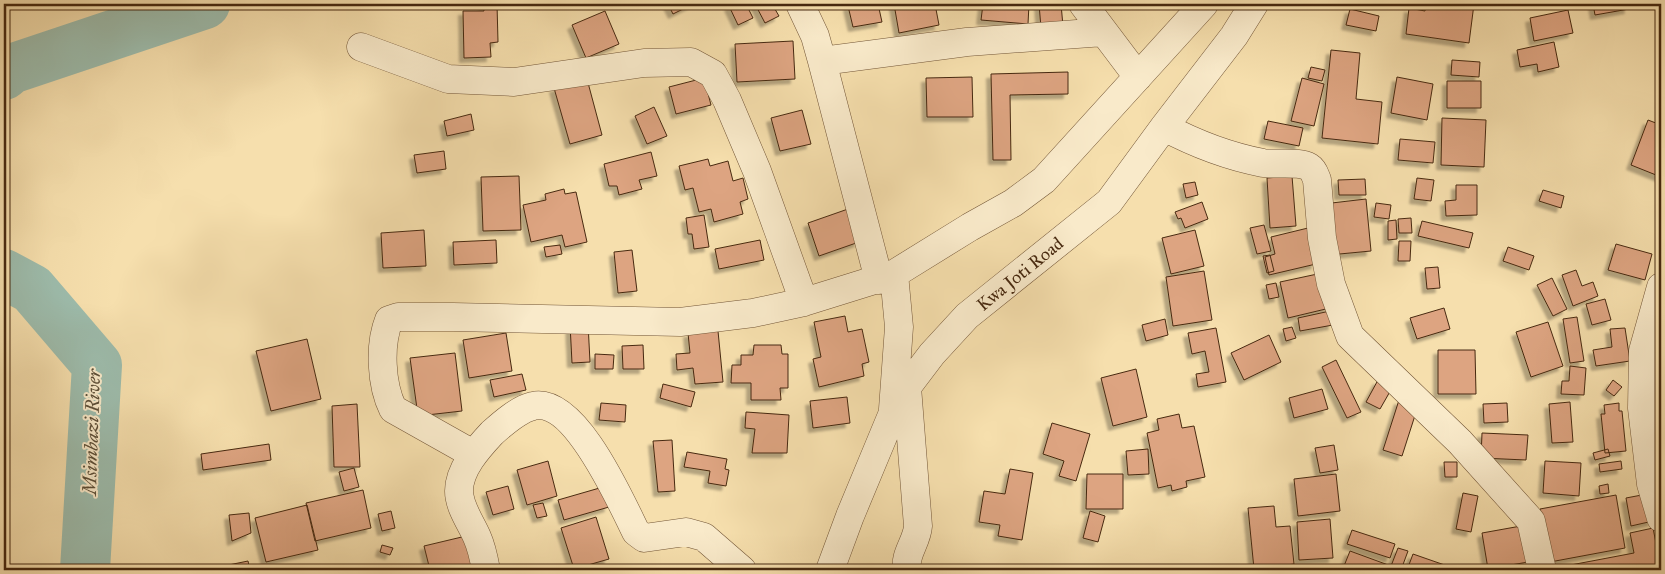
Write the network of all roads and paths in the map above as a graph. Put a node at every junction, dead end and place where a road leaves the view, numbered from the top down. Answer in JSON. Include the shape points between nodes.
{"nodes":[{"id":1,"x":800,"y":4,"type":"edge"},
{"id":2,"x":1083,"y":4,"type":"edge"},
{"id":3,"x":1204,"y":4,"type":"edge"},
{"id":4,"x":1254,"y":4,"type":"edge"},
{"id":5,"x":1104,"y":32,"type":"junction"},
{"id":6,"x":361,"y":47,"type":"dead end"},
{"id":7,"x":822,"y":61,"type":"junction"},
{"id":8,"x":1138,"y":77,"type":"junction"},
{"id":9,"x":1164,"y":127,"type":"junction"},
{"id":10,"x":886,"y":277,"type":"junction"},
{"id":11,"x":1661,"y":287,"type":"edge"},
{"id":12,"x":804,"y":302,"type":"junction"},
{"id":13,"x":907,"y":387,"type":"junction"},
{"id":14,"x":892,"y":415,"type":"junction"},
{"id":15,"x":473,"y":454,"type":"junction"},
{"id":16,"x":1661,"y":518,"type":"edge"},
{"id":17,"x":486,"y":570,"type":"edge"},
{"id":18,"x":742,"y":570,"type":"edge"},
{"id":19,"x":830,"y":570,"type":"edge"},
{"id":20,"x":906,"y":570,"type":"edge"},
{"id":21,"x":1542,"y":570,"type":"edge"}],
"edges":[{"from":1,"to":7,"type":"street"},
{"from":2,"to":5,"type":"street"},
{"from":3,"to":8,"type":"street"},
{"from":4,"to":9,"type":"street","name":"Kwa Joti Road","via":[[1234,36]]},
{"from":5,"to":7,"type":"street","via":[[967,42]]},
{"from":5,"to":8,"type":"street"},
{"from":6,"to":12,"type":"street","via":[[448,79],[514,82],[644,63],[691,62],[712,74],[727,100],[757,171]]},
{"from":7,"to":10,"type":"street"},
{"from":8,"to":10,"type":"street","via":[[1044,180],[1013,203]]},
{"from":9,"to":13,"type":"street","name":"Kwa Joti Road","via":[[1109,202],[967,316]]},
{"from":9,"to":21,"type":"street","via":[[1228,155],[1265,163],[1308,166],[1314,173],[1330,284],[1350,336],[1460,442],[1531,521]]},
{"from":10,"to":12,"type":"street"},
{"from":10,"to":14,"type":"street","via":[[899,326]]},
{"from":11,"to":16,"type":"street","via":[[1643,351],[1642,408],[1651,484]]},
{"from":12,"to":15,"type":"street","via":[[753,313],[680,322],[453,316],[389,320],[384,343],[384,380],[393,408]]},
{"from":13,"to":14,"type":"street","name":"Kwa Joti Road"},
{"from":13,"to":20,"type":"street","via":[[918,526],[906,560]]},
{"from":14,"to":19,"type":"street","name":"Kwa Joti Road"},
{"from":15,"to":17,"type":"street","via":[[461,479],[459,492],[461,504],[478,539]]},
{"from":15,"to":18,"type":"street","via":[[506,420],[533,405],[552,408],[569,420],[604,468],[636,532],[644,538],[686,532],[704,537]]}]}
